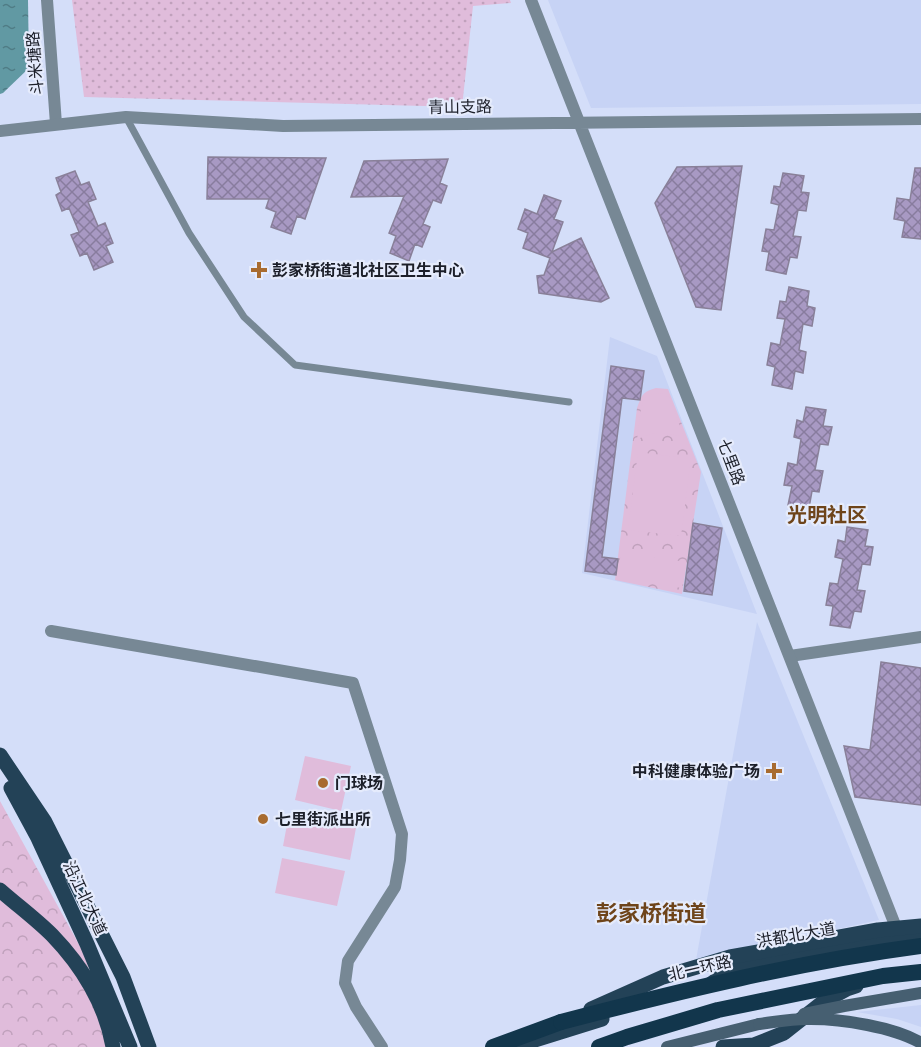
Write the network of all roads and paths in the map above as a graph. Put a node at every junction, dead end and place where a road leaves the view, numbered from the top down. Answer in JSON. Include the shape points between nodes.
{"nodes":[{"id":1,"x":47,"y":0,"type":"edge"},
{"id":2,"x":531,"y":0,"type":"edge"},
{"id":3,"x":126,"y":117,"type":"junction"},
{"id":4,"x":921,"y":118,"type":"edge"},
{"id":5,"x":580,"y":123,"type":"junction"},
{"id":6,"x":56,"y":124,"type":"junction"},
{"id":7,"x":0,"y":131,"type":"edge"},
{"id":8,"x":569,"y":402,"type":"dead end"},
{"id":9,"x":51,"y":631,"type":"dead end"},
{"id":10,"x":921,"y":637,"type":"edge"},
{"id":11,"x":790,"y":656,"type":"junction"},
{"id":12,"x":0,"y":755,"type":"edge"},
{"id":13,"x":0,"y":767,"type":"edge"},
{"id":14,"x":0,"y":890,"type":"edge"},
{"id":15,"x":921,"y":926,"type":"edge"},
{"id":16,"x":921,"y":934,"type":"edge"},
{"id":17,"x":900,"y":936,"type":"junction"},
{"id":18,"x":921,"y":946,"type":"edge"},
{"id":19,"x":921,"y":974,"type":"edge"},
{"id":20,"x":921,"y":993,"type":"edge"},
{"id":21,"x":561,"y":1022,"type":"junction"},
{"id":22,"x":759,"y":1024,"type":"junction"},
{"id":23,"x":921,"y":1043,"type":"edge"},
{"id":24,"x":113,"y":1047,"type":"edge"},
{"id":25,"x":130,"y":1047,"type":"edge"},
{"id":26,"x":149,"y":1047,"type":"edge"},
{"id":27,"x":382,"y":1047,"type":"edge"},
{"id":28,"x":493,"y":1047,"type":"edge"},
{"id":29,"x":514,"y":1047,"type":"edge"},
{"id":30,"x":599,"y":1047,"type":"edge"},
{"id":31,"x":667,"y":1047,"type":"edge"},
{"id":32,"x":723,"y":1047,"type":"edge"}],
"edges":[{"from":1,"to":6,"type":"street","name":"斗米塘路"},
{"from":2,"to":5,"type":"street","name":"七里路"},
{"from":3,"to":5,"type":"street","name":"青山支路","via":[[283,126]]},
{"from":3,"to":6,"type":"street","name":"青山支路"},
{"from":3,"to":8,"type":"lane","via":[[189,233],[244,317],[295,365]]},
{"from":4,"to":5,"type":"street","name":"青山支路"},
{"from":5,"to":11,"type":"street","name":"七里路"},
{"from":6,"to":7,"type":"street","name":"青山支路"},
{"from":9,"to":27,"type":"street","via":[[353,684],[402,834],[394,886],[348,961],[345,983]]},
{"from":10,"to":11,"type":"street"},
{"from":11,"to":17,"type":"street","name":"七里路"},
{"from":12,"to":26,"type":"main road","via":[[45,822],[123,977]]},
{"from":13,"to":25,"type":"main road","name":"沿江北大道","via":[[43,848]]},
{"from":14,"to":24,"type":"main road","via":[[52,935],[80,969],[99,1000]]},
{"from":15,"to":21,"type":"main road","bridge":true,"via":[[730,957],[663,977]]},
{"from":16,"to":17,"type":"main road","name":"洪都北大道"},
{"from":17,"to":29,"type":"main road","name":"洪都北大道","via":[[756,960],[731,970],[697,992]]},
{"from":18,"to":21,"type":"highway","name":"北一环路","bridge":true,"via":[[753,975]]},
{"from":19,"to":30,"type":"highway","via":[[883,976],[718,1010]]},
{"from":19,"to":32,"type":"main road","via":[[847,989],[823,1002],[784,1033],[754,1045]]},
{"from":20,"to":22,"type":"main road","bridge":true},
{"from":21,"to":28,"type":"highway","name":"北一环路"},
{"from":22,"to":23,"type":"main road","bridge":true,"via":[[810,1018],[851,1022]]},
{"from":22,"to":31,"type":"main road"}]}
